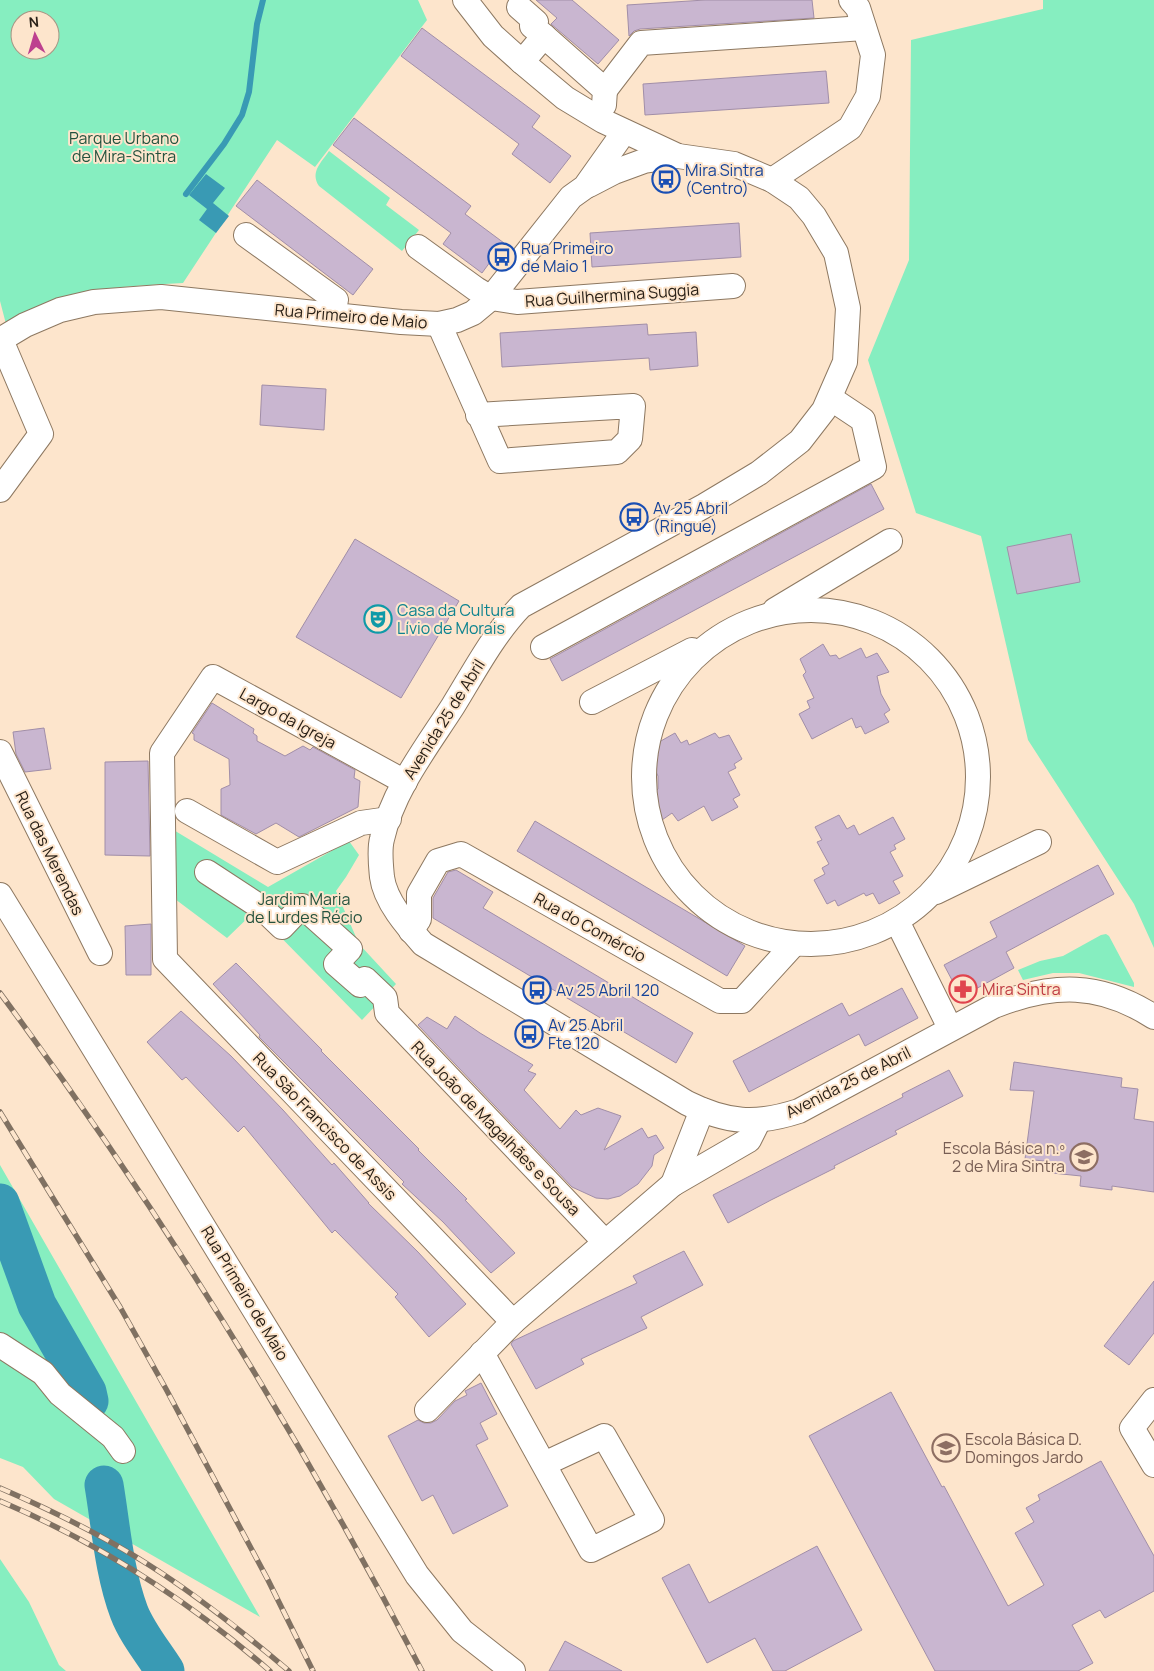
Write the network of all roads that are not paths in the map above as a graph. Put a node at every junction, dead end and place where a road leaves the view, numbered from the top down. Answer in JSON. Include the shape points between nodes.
{"nodes":[{"id":1,"x":465,"y":0,"type":"edge"},
{"id":2,"x":851,"y":0,"type":"edge"},
{"id":3,"x":519,"y":6,"type":"dead end"},
{"id":4,"x":864,"y":28,"type":"junction"},
{"id":5,"x":544,"y":36,"type":"junction"},
{"id":6,"x":522,"y":62,"type":"junction"},
{"id":7,"x":605,"y":90,"type":"junction"},
{"id":8,"x":614,"y":127,"type":"junction"},
{"id":9,"x":678,"y":156,"type":"junction"},
{"id":10,"x":772,"y":180,"type":"junction"},
{"id":11,"x":585,"y":186,"type":"junction"},
{"id":12,"x":246,"y":235,"type":"dead end"},
{"id":13,"x":418,"y":247,"type":"dead end"},
{"id":14,"x":733,"y":286,"type":"dead end"},
{"id":15,"x":492,"y":298,"type":"junction"},
{"id":16,"x":336,"y":300,"type":"dead end"},
{"id":17,"x":439,"y":324,"type":"junction"},
{"id":18,"x":0,"y":340,"type":"edge"},
{"id":19,"x":830,"y":398,"type":"junction"},
{"id":20,"x":478,"y":415,"type":"junction"},
{"id":21,"x":0,"y":490,"type":"edge"},
{"id":22,"x":890,"y":541,"type":"dead end"},
{"id":23,"x":767,"y":614,"type":"junction"},
{"id":24,"x":724,"y":633,"type":"junction"},
{"id":25,"x":543,"y":647,"type":"dead end"},
{"id":26,"x":592,"y":702,"type":"dead end"},
{"id":27,"x":187,"y":716,"type":"joint"},
{"id":28,"x":0,"y":752,"type":"edge"},
{"id":29,"x":404,"y":782,"type":"junction"},
{"id":30,"x":187,"y":811,"type":"dead end"},
{"id":31,"x":389,"y":818,"type":"junction"},
{"id":32,"x":1039,"y":842,"type":"dead end"},
{"id":33,"x":207,"y":872,"type":"dead end"},
{"id":34,"x":932,"y":894,"type":"junction"},
{"id":35,"x":0,"y":895,"type":"edge"},
{"id":36,"x":898,"y":921,"type":"junction"},
{"id":37,"x":411,"y":931,"type":"junction"},
{"id":38,"x":794,"y":944,"type":"junction"},
{"id":39,"x":100,"y":953,"type":"dead end"},
{"id":40,"x":1154,"y":1017,"type":"edge"},
{"id":41,"x":950,"y":1028,"type":"junction"},
{"id":42,"x":702,"y":1110,"type":"junction"},
{"id":43,"x":759,"y":1120,"type":"junction"},
{"id":44,"x":673,"y":1184,"type":"junction"},
{"id":45,"x":605,"y":1242,"type":"junction"},
{"id":46,"x":513,"y":1322,"type":"junction"},
{"id":47,"x":0,"y":1345,"type":"edge"},
{"id":48,"x":482,"y":1353,"type":"junction"},
{"id":49,"x":1154,"y":1400,"type":"edge"},
{"id":50,"x":427,"y":1410,"type":"dead end"},
{"id":51,"x":123,"y":1451,"type":"dead end"},
{"id":52,"x":544,"y":1464,"type":"junction"},
{"id":53,"x":1154,"y":1465,"type":"edge"},
{"id":54,"x":513,"y":1671,"type":"edge"}],
"edges":[{"from":1,"to":6,"type":"street","name":"Avenida 25 de Abril","via":[[493,36]]},
{"from":2,"to":4,"type":"street","via":[[858,8]]},
{"from":3,"to":5,"type":"street","via":[[536,22],[532,26]]},
{"from":4,"to":7,"type":"street","via":[[641,43]]},
{"from":4,"to":10,"type":"street","via":[[873,55],[868,96],[850,128]]},
{"from":5,"to":6,"type":"street"},
{"from":5,"to":7,"type":"street"},
{"from":6,"to":8,"type":"street","name":"Avenida 25 de Abril","via":[[565,98]]},
{"from":7,"to":8,"type":"street"},
{"from":8,"to":9,"type":"street","name":"Avenida 25 de Abril"},
{"from":8,"to":11,"type":"street","name":"Rua Primeiro de Maio"},
{"from":9,"to":10,"type":"street","name":"Avenida 25 de Abril","via":[[734,164]]},
{"from":9,"to":11,"type":"street","via":[[644,161]]},
{"from":10,"to":19,"type":"street","name":"Avenida 25 de Abril","via":[[799,198],[836,253],[848,308],[845,362]]},
{"from":11,"to":15,"type":"street","name":"Rua Primeiro de Maio","via":[[571,197]]},
{"from":12,"to":16,"type":"street"},
{"from":13,"to":15,"type":"street"},
{"from":14,"to":15,"type":"street","name":"Rua Guilhermina Suggia","via":[[517,302]]},
{"from":15,"to":17,"type":"street","name":"Rua Primeiro de Maio","via":[[472,313]]},
{"from":17,"to":18,"type":"street","name":"Rua Primeiro de Maio","via":[[161,297],[94,302],[60,310],[25,324]]},
{"from":17,"to":20,"type":"street"},
{"from":18,"to":21,"type":"street","via":[[41,434]]},
{"from":19,"to":25,"type":"street","via":[[863,420],[874,467]]},
{"from":19,"to":29,"type":"street","name":"Avenida 25 de Abril","via":[[800,441],[759,473],[521,606],[488,649]]},
{"from":20,"to":20,"type":"street","via":[[500,461],[617,452],[630,439],[632,406]]},
{"from":22,"to":23,"type":"street"},
{"from":23,"to":24,"type":"street"},
{"from":23,"to":34,"type":"street","via":[[814,608],[870,619],[920,648],[957,692],[977,745],[980,785],[973,825],[956,862]]},
{"from":24,"to":26,"type":"street"},
{"from":24,"to":38,"type":"street","via":[[687,663],[665,692],[650,726],[642,773],[648,822],[669,868],[702,906],[745,932]]},
{"from":27,"to":29,"type":"street","name":"Largo da Igreja","via":[[213,676]]},
{"from":27,"to":46,"type":"street","name":"Rua São Francisco de Assis","via":[[162,753],[165,960]]},
{"from":28,"to":39,"type":"street","name":"Rua das Merendas"},
{"from":29,"to":31,"type":"street","name":"Avenida 25 de Abril"},
{"from":30,"to":31,"type":"street","via":[[277,862],[361,823]]},
{"from":31,"to":37,"type":"street","name":"Avenida 25 de Abril","via":[[381,840],[382,879],[393,906]]},
{"from":32,"to":34,"type":"street"},
{"from":33,"to":45,"type":"street","name":"Rua João de Magalhães e Sousa","via":[[262,908],[282,927],[302,906],[350,949],[336,964],[360,985],[365,979],[385,998],[387,1014]]},
{"from":34,"to":36,"type":"street"},
{"from":35,"to":54,"type":"street","name":"Rua Primeiro de Maio","via":[[417,1575],[462,1631]]},
{"from":36,"to":38,"type":"street","via":[[848,941]]},
{"from":36,"to":41,"type":"street"},
{"from":37,"to":38,"type":"street","name":"Rua do Comércio","via":[[419,919],[419,894],[438,861],[460,854],[720,1001],[742,1001]]},
{"from":37,"to":42,"type":"street","name":"Avenida 25 de Abril","via":[[423,944]]},
{"from":40,"to":41,"type":"street","name":"Avenida 25 de Abril","via":[[1118,997],[1093,991],[1043,990],[1002,1003]]},
{"from":41,"to":43,"type":"street","name":"Avenida 25 de Abril","via":[[799,1111]]},
{"from":42,"to":43,"type":"street","name":"Avenida 25 de Abril","via":[[726,1118]]},
{"from":42,"to":44,"type":"street"},
{"from":43,"to":44,"type":"street","via":[[749,1140]]},
{"from":44,"to":45,"type":"street"},
{"from":45,"to":46,"type":"street"},
{"from":46,"to":48,"type":"street"},
{"from":47,"to":51,"type":"street","via":[[44,1372],[60,1394],[113,1437]]},
{"from":48,"to":50,"type":"street"},
{"from":48,"to":52,"type":"street"},
{"from":49,"to":53,"type":"street","via":[[1132,1428]]},
{"from":52,"to":52,"type":"street","via":[[591,1550],[652,1520],[604,1436]]}]}
